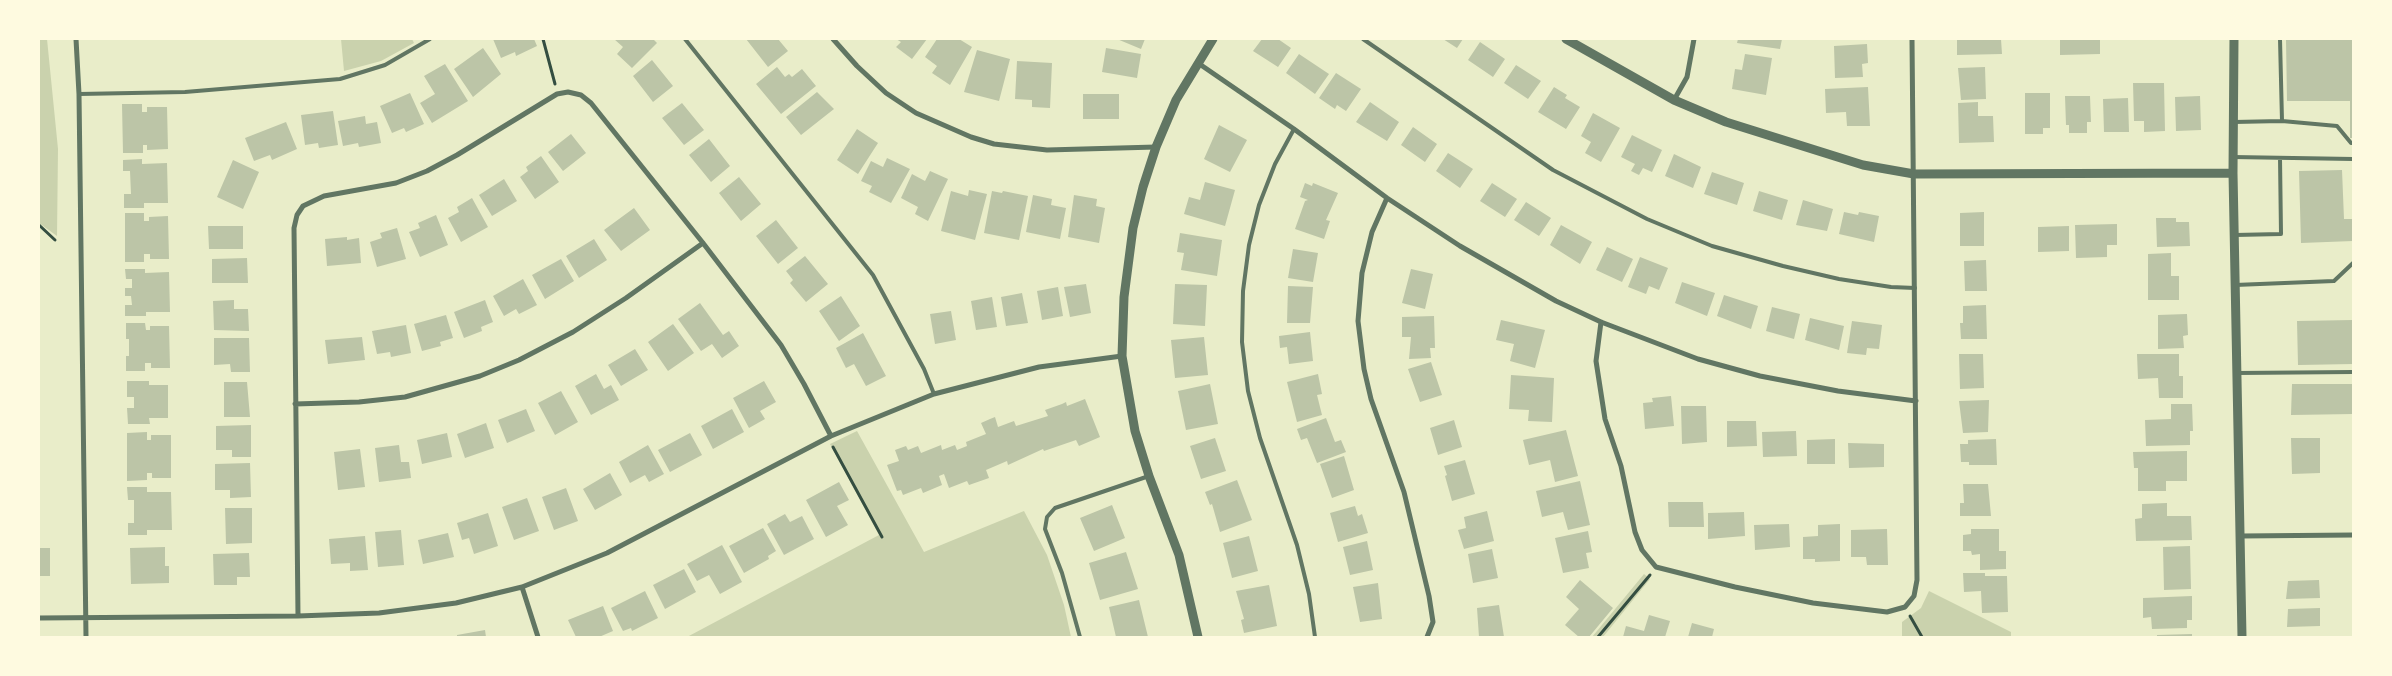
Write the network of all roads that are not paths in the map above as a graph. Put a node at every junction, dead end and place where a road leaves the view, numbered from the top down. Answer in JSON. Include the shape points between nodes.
{"nodes":[{"id":1,"x":76,"y":39,"type":"edge"},
{"id":2,"x":430,"y":39,"type":"edge"},
{"id":3,"x":686,"y":39,"type":"edge"},
{"id":4,"x":833,"y":39,"type":"edge"},
{"id":5,"x":1214,"y":39,"type":"edge"},
{"id":6,"x":1363,"y":39,"type":"edge"},
{"id":7,"x":1566,"y":39,"type":"edge"},
{"id":8,"x":1694,"y":39,"type":"edge"},
{"id":9,"x":1912,"y":39,"type":"edge"},
{"id":10,"x":2234,"y":39,"type":"edge"},
{"id":11,"x":2280,"y":39,"type":"edge"},
{"id":12,"x":1197,"y":62,"type":"junction"},
{"id":13,"x":79,"y":94,"type":"junction"},
{"id":14,"x":1674,"y":100,"type":"junction"},
{"id":15,"x":2282,"y":121,"type":"junction"},
{"id":16,"x":2234,"y":122,"type":"junction"},
{"id":17,"x":1294,"y":129,"type":"junction"},
{"id":18,"x":2353,"y":143,"type":"edge"},
{"id":19,"x":1156,"y":147,"type":"junction"},
{"id":20,"x":2233,"y":158,"type":"junction"},
{"id":21,"x":2280,"y":158,"type":"junction"},
{"id":22,"x":2353,"y":159,"type":"edge"},
{"id":23,"x":2233,"y":173,"type":"junction"},
{"id":24,"x":1914,"y":174,"type":"junction"},
{"id":25,"x":1387,"y":198,"type":"junction"},
{"id":26,"x":2235,"y":235,"type":"junction"},
{"id":27,"x":704,"y":243,"type":"junction"},
{"id":28,"x":2353,"y":263,"type":"edge"},
{"id":29,"x":2235,"y":286,"type":"junction"},
{"id":30,"x":1915,"y":288,"type":"junction"},
{"id":31,"x":1601,"y":322,"type":"junction"},
{"id":32,"x":1122,"y":356,"type":"junction"},
{"id":33,"x":2237,"y":372,"type":"junction"},
{"id":34,"x":2353,"y":372,"type":"edge"},
{"id":35,"x":934,"y":394,"type":"junction"},
{"id":36,"x":1916,"y":401,"type":"junction"},
{"id":37,"x":295,"y":404,"type":"junction"},
{"id":38,"x":829,"y":437,"type":"junction"},
{"id":39,"x":1149,"y":476,"type":"junction"},
{"id":40,"x":2353,"y":535,"type":"edge"},
{"id":41,"x":2241,"y":536,"type":"junction"},
{"id":42,"x":522,"y":587,"type":"junction"},
{"id":43,"x":298,"y":616,"type":"junction"},
{"id":44,"x":86,"y":617,"type":"junction"},
{"id":45,"x":39,"y":618,"type":"edge"},
{"id":46,"x":86,"y":637,"type":"edge"},
{"id":47,"x":538,"y":637,"type":"edge"},
{"id":48,"x":1080,"y":637,"type":"edge"},
{"id":49,"x":1198,"y":637,"type":"edge"},
{"id":50,"x":1315,"y":637,"type":"edge"},
{"id":51,"x":1427,"y":637,"type":"edge"},
{"id":52,"x":2242,"y":637,"type":"edge"}],
"edges":[{"from":1,"to":13,"type":"street"},
{"from":2,"to":13,"type":"lane","via":[[385,65],[340,79],[186,92]]},
{"from":3,"to":35,"type":"lane","via":[[873,275],[924,369]]},
{"from":4,"to":19,"type":"street","via":[[886,93],[916,112],[971,137],[1046,150]]},
{"from":5,"to":12,"type":"street"},
{"from":6,"to":30,"type":"lane","via":[[1552,170],[1647,220],[1712,246],[1783,266],[1838,279]]},
{"from":7,"to":14,"type":"street"},
{"from":8,"to":14,"type":"street","via":[[1687,77]]},
{"from":9,"to":24,"type":"street"},
{"from":10,"to":16,"type":"street"},
{"from":11,"to":15,"type":"lane"},
{"from":12,"to":17,"type":"street"},
{"from":12,"to":19,"type":"street"},
{"from":13,"to":44,"type":"street"},
{"from":14,"to":24,"type":"street","via":[[1726,122],[1863,165]]},
{"from":15,"to":16,"type":"lane"},
{"from":15,"to":18,"type":"lane","via":[[2337,126]]},
{"from":16,"to":20,"type":"street"},
{"from":17,"to":25,"type":"street"},
{"from":17,"to":50,"type":"lane","via":[[1274,164],[1249,245],[1243,291],[1242,342],[1248,391],[1260,438],[1297,545]]},
{"from":19,"to":32,"type":"street","via":[[1133,228],[1124,297]]},
{"from":20,"to":21,"type":"lane"},
{"from":20,"to":23,"type":"street"},
{"from":21,"to":22,"type":"lane"},
{"from":21,"to":26,"type":"lane","via":[[2281,234]]},
{"from":23,"to":24,"type":"street"},
{"from":23,"to":26,"type":"street"},
{"from":24,"to":30,"type":"street"},
{"from":25,"to":31,"type":"street","via":[[1460,246],[1556,301]]},
{"from":25,"to":51,"type":"street","via":[[1372,232],[1362,273],[1358,321],[1371,399],[1404,492],[1429,596],[1433,622]]},
{"from":26,"to":29,"type":"street"},
{"from":27,"to":37,"type":"street","via":[[574,332],[480,376],[405,397]]},
{"from":27,"to":37,"type":"street","via":[[591,103],[581,95],[557,94],[427,171],[396,183],[324,196],[303,206],[294,228]]},
{"from":27,"to":38,"type":"street","via":[[781,345]]},
{"from":28,"to":29,"type":"lane","via":[[2334,281]]},
{"from":29,"to":33,"type":"street"},
{"from":30,"to":36,"type":"street"},
{"from":31,"to":36,"type":"street","via":[[1698,359],[1760,376]]},
{"from":31,"to":36,"type":"street","via":[[1596,361],[1605,419],[1621,466],[1642,550],[1656,566],[1735,587],[1813,603],[1887,612],[1905,607],[1914,596],[1918,580]]},
{"from":32,"to":35,"type":"street","via":[[1039,367]]},
{"from":32,"to":39,"type":"street","via":[[1135,431]]},
{"from":33,"to":34,"type":"lane"},
{"from":33,"to":41,"type":"street"},
{"from":35,"to":38,"type":"street"},
{"from":37,"to":43,"type":"street"},
{"from":38,"to":42,"type":"street","via":[[607,553]]},
{"from":39,"to":48,"type":"lane","via":[[1055,508],[1047,517],[1045,528]]},
{"from":39,"to":49,"type":"street","via":[[1183,569]]},
{"from":40,"to":41,"type":"street"},
{"from":41,"to":52,"type":"street"},
{"from":42,"to":43,"type":"street","via":[[423,609]]},
{"from":42,"to":47,"type":"street"},
{"from":43,"to":44,"type":"street"},
{"from":44,"to":45,"type":"street"},
{"from":44,"to":46,"type":"street"}]}
